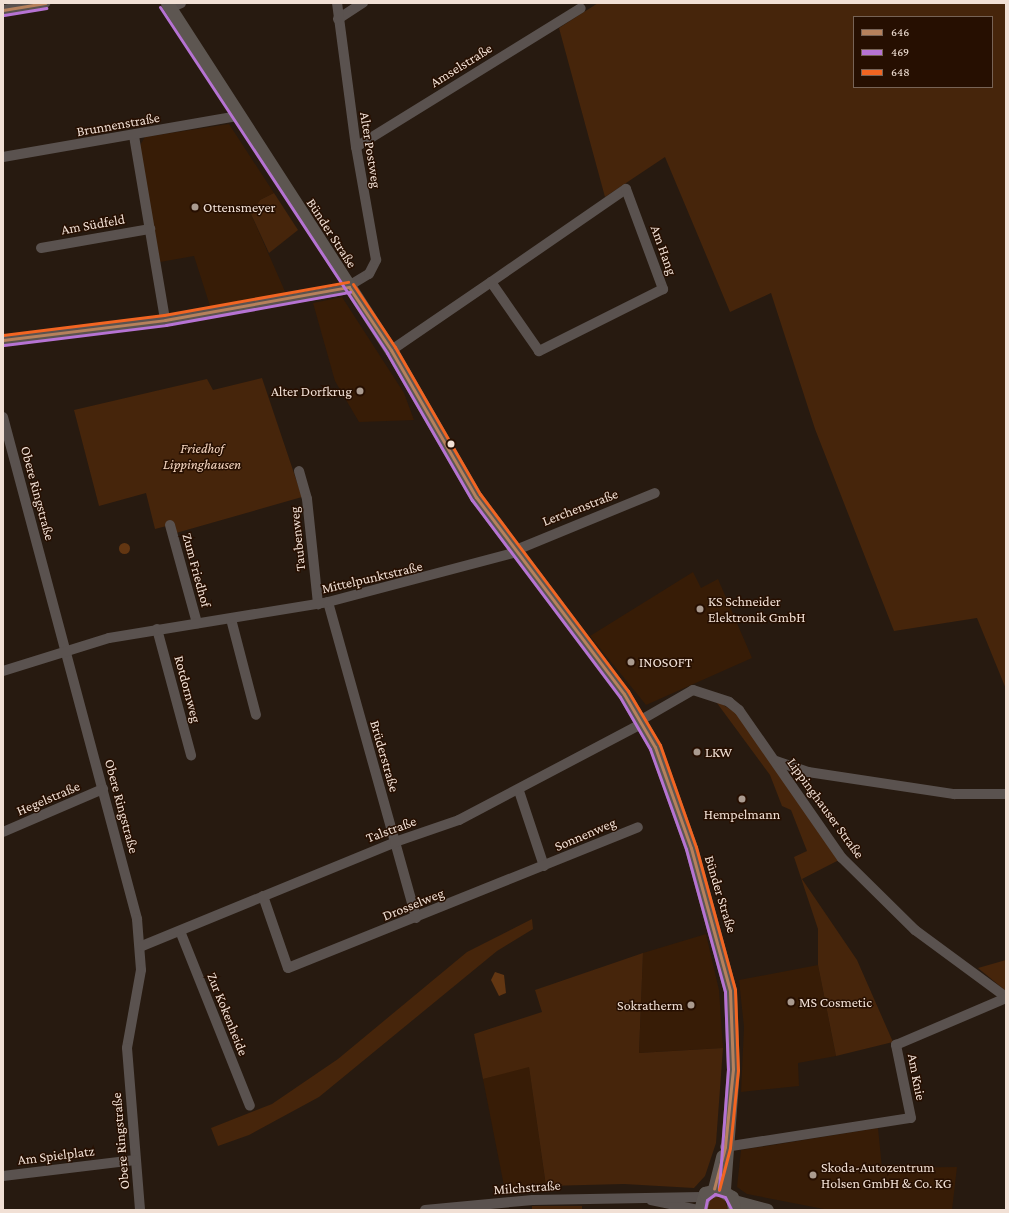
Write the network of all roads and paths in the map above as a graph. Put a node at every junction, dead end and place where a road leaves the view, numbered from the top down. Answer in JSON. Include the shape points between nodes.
{"nodes":[{"id":1,"x":45,"y":3,"type":"edge"},
{"id":2,"x":336,"y":3,"type":"edge"},
{"id":3,"x":364,"y":3,"type":"edge"},
{"id":4,"x":170,"y":4,"type":"edge"},
{"id":5,"x":581,"y":8,"type":"dead end"},
{"id":6,"x":3,"y":10,"type":"edge"},
{"id":7,"x":338,"y":19,"type":"junction"},
{"id":8,"x":238,"y":116,"type":"junction"},
{"id":9,"x":134,"y":136,"type":"junction"},
{"id":10,"x":356,"y":147,"type":"junction"},
{"id":11,"x":3,"y":157,"type":"edge"},
{"id":12,"x":150,"y":229,"type":"junction"},
{"id":13,"x":41,"y":248,"type":"dead end"},
{"id":14,"x":491,"y":282,"type":"junction"},
{"id":15,"x":349,"y":287,"type":"junction"},
{"id":16,"x":165,"y":320,"type":"junction"},
{"id":17,"x":3,"y":340,"type":"edge"},
{"id":18,"x":391,"y":350,"type":"junction"},
{"id":19,"x":3,"y":417,"type":"edge"},
{"id":20,"x":299,"y":471,"type":"dead end"},
{"id":21,"x":655,"y":493,"type":"dead end"},
{"id":22,"x":170,"y":525,"type":"dead end"},
{"id":23,"x":517,"y":551,"type":"junction"},
{"id":24,"x":323,"y":603,"type":"junction"},
{"id":25,"x":231,"y":619,"type":"junction"},
{"id":26,"x":197,"y":623,"type":"junction"},
{"id":27,"x":157,"y":629,"type":"junction"},
{"id":28,"x":65,"y":652,"type":"junction"},
{"id":29,"x":3,"y":671,"type":"edge"},
{"id":30,"x":256,"y":715,"type":"dead end"},
{"id":31,"x":642,"y":721,"type":"junction"},
{"id":32,"x":191,"y":755,"type":"dead end"},
{"id":33,"x":776,"y":761,"type":"junction"},
{"id":34,"x":808,"y":772,"type":"junction"},
{"id":35,"x":793,"y":786,"type":"junction"},
{"id":36,"x":103,"y":790,"type":"junction"},
{"id":37,"x":519,"y":791,"type":"junction"},
{"id":38,"x":1006,"y":794,"type":"edge"},
{"id":39,"x":638,"y":827,"type":"dead end"},
{"id":40,"x":3,"y":832,"type":"edge"},
{"id":41,"x":395,"y":842,"type":"junction"},
{"id":42,"x":544,"y":866,"type":"junction"},
{"id":43,"x":263,"y":896,"type":"junction"},
{"id":44,"x":416,"y":918,"type":"junction"},
{"id":45,"x":180,"y":932,"type":"junction"},
{"id":46,"x":142,"y":946,"type":"junction"},
{"id":47,"x":1006,"y":998,"type":"edge"},
{"id":48,"x":250,"y":1106,"type":"dead end"},
{"id":49,"x":725,"y":1147,"type":"junction"},
{"id":50,"x":135,"y":1160,"type":"junction"},
{"id":51,"x":3,"y":1176,"type":"edge"},
{"id":52,"x":719,"y":1190,"type":"junction"},
{"id":53,"x":700,"y":1206,"type":"edge"},
{"id":54,"x":734,"y":1206,"type":"edge"},
{"id":55,"x":140,"y":1210,"type":"edge"},
{"id":56,"x":425,"y":1210,"type":"edge"},
{"id":57,"x":767,"y":1210,"type":"edge"}],
"edges":[{"from":1,"to":6,"type":"street"},
{"from":2,"to":7,"type":"street","name":"Alter Postweg"},
{"from":3,"to":7,"type":"street"},
{"from":4,"to":8,"type":"main road","name":"Bünder Straße"},
{"from":5,"to":10,"type":"street","name":"Amselstraße"},
{"from":7,"to":10,"type":"street","name":"Alter Postweg"},
{"from":8,"to":9,"type":"street","name":"Brunnenstraße"},
{"from":8,"to":15,"type":"main road","name":"Bünder Straße"},
{"from":9,"to":11,"type":"street","name":"Brunnenstraße"},
{"from":9,"to":12,"type":"street"},
{"from":10,"to":15,"type":"street","name":"Alter Postweg","via":[[376,260],[369,274]]},
{"from":12,"to":13,"type":"street","name":"Am Südfeld"},
{"from":12,"to":16,"type":"street"},
{"from":14,"to":14,"type":"street","name":"Am Hang","via":[[539,350],[663,289],[626,189]]},
{"from":14,"to":18,"type":"street","name":"Am Hang"},
{"from":15,"to":16,"type":"street"},
{"from":15,"to":18,"type":"main road","name":"Bünder Straße"},
{"from":16,"to":17,"type":"street"},
{"from":18,"to":23,"type":"main road","name":"Bünder Straße","via":[[476,497]]},
{"from":19,"to":28,"type":"street","name":"Obere Ringstraße"},
{"from":20,"to":24,"type":"street","name":"Taubenweg","via":[[307,499]]},
{"from":21,"to":23,"type":"street","name":"Lerchenstraße"},
{"from":22,"to":26,"type":"street","name":"Zum Friedhof"},
{"from":23,"to":24,"type":"street","name":"Mittelpunktstraße"},
{"from":23,"to":31,"type":"main road","name":"Bünder Straße"},
{"from":24,"to":25,"type":"street","name":"Mittelpunktstraße"},
{"from":24,"to":41,"type":"street","name":"Brüderstraße"},
{"from":25,"to":26,"type":"street","name":"Mittelpunktstraße"},
{"from":25,"to":30,"type":"street"},
{"from":26,"to":27,"type":"street","name":"Mittelpunktstraße"},
{"from":27,"to":28,"type":"street","name":"Mittelpunktstraße"},
{"from":27,"to":32,"type":"street","name":"Rotdornweg"},
{"from":28,"to":29,"type":"street","name":"Mittelpunktstraße"},
{"from":28,"to":36,"type":"street","name":"Obere Ringstraße"},
{"from":31,"to":33,"type":"street","name":"Lippinghauser Straße","via":[[686,692],[716,695],[739,710]]},
{"from":31,"to":37,"type":"street","name":"Talstraße"},
{"from":31,"to":49,"type":"main road","name":"Bünder Straße","via":[[674,797],[720,944],[730,991],[733,1069]]},
{"from":33,"to":34,"type":"street"},
{"from":33,"to":35,"type":"street","name":"Lippinghauser Straße"},
{"from":34,"to":35,"type":"street","via":[[798,776]]},
{"from":34,"to":38,"type":"street","via":[[954,794]]},
{"from":35,"to":47,"type":"street","name":"Lippinghauser Straße","via":[[842,858],[880,897],[915,930]]},
{"from":36,"to":40,"type":"street","name":"Hegelstraße"},
{"from":36,"to":46,"type":"street","name":"Obere Ringstraße"},
{"from":37,"to":41,"type":"street","name":"Talstraße","via":[[459,820]]},
{"from":37,"to":42,"type":"street"},
{"from":39,"to":42,"type":"street","name":"Sonnenweg"},
{"from":41,"to":43,"type":"street","name":"Talstraße"},
{"from":41,"to":44,"type":"street","name":"Brüderstraße"},
{"from":42,"to":44,"type":"street","name":"Drosselweg"},
{"from":43,"to":44,"type":"street","name":"Drosselweg","via":[[288,968]]},
{"from":43,"to":45,"type":"street","name":"Talstraße"},
{"from":45,"to":46,"type":"street","name":"Talstraße"},
{"from":45,"to":48,"type":"street","name":"Zur Kokenheide"},
{"from":46,"to":50,"type":"street","name":"Obere Ringstraße","via":[[126,1048]]},
{"from":47,"to":49,"type":"street","name":"Am Knie","via":[[896,1045],[911,1118]]},
{"from":49,"to":52,"type":"main road","name":"Bünder Straße"},
{"from":50,"to":51,"type":"street","name":"Am Spielplatz"},
{"from":50,"to":55,"type":"street","name":"Obere Ringstraße"},
{"from":52,"to":53,"type":"main road"},
{"from":52,"to":54,"type":"main road"},
{"from":53,"to":56,"type":"street","name":"Milchstraße","via":[[631,1197],[520,1200]]},
{"from":54,"to":57,"type":"main road"}]}
